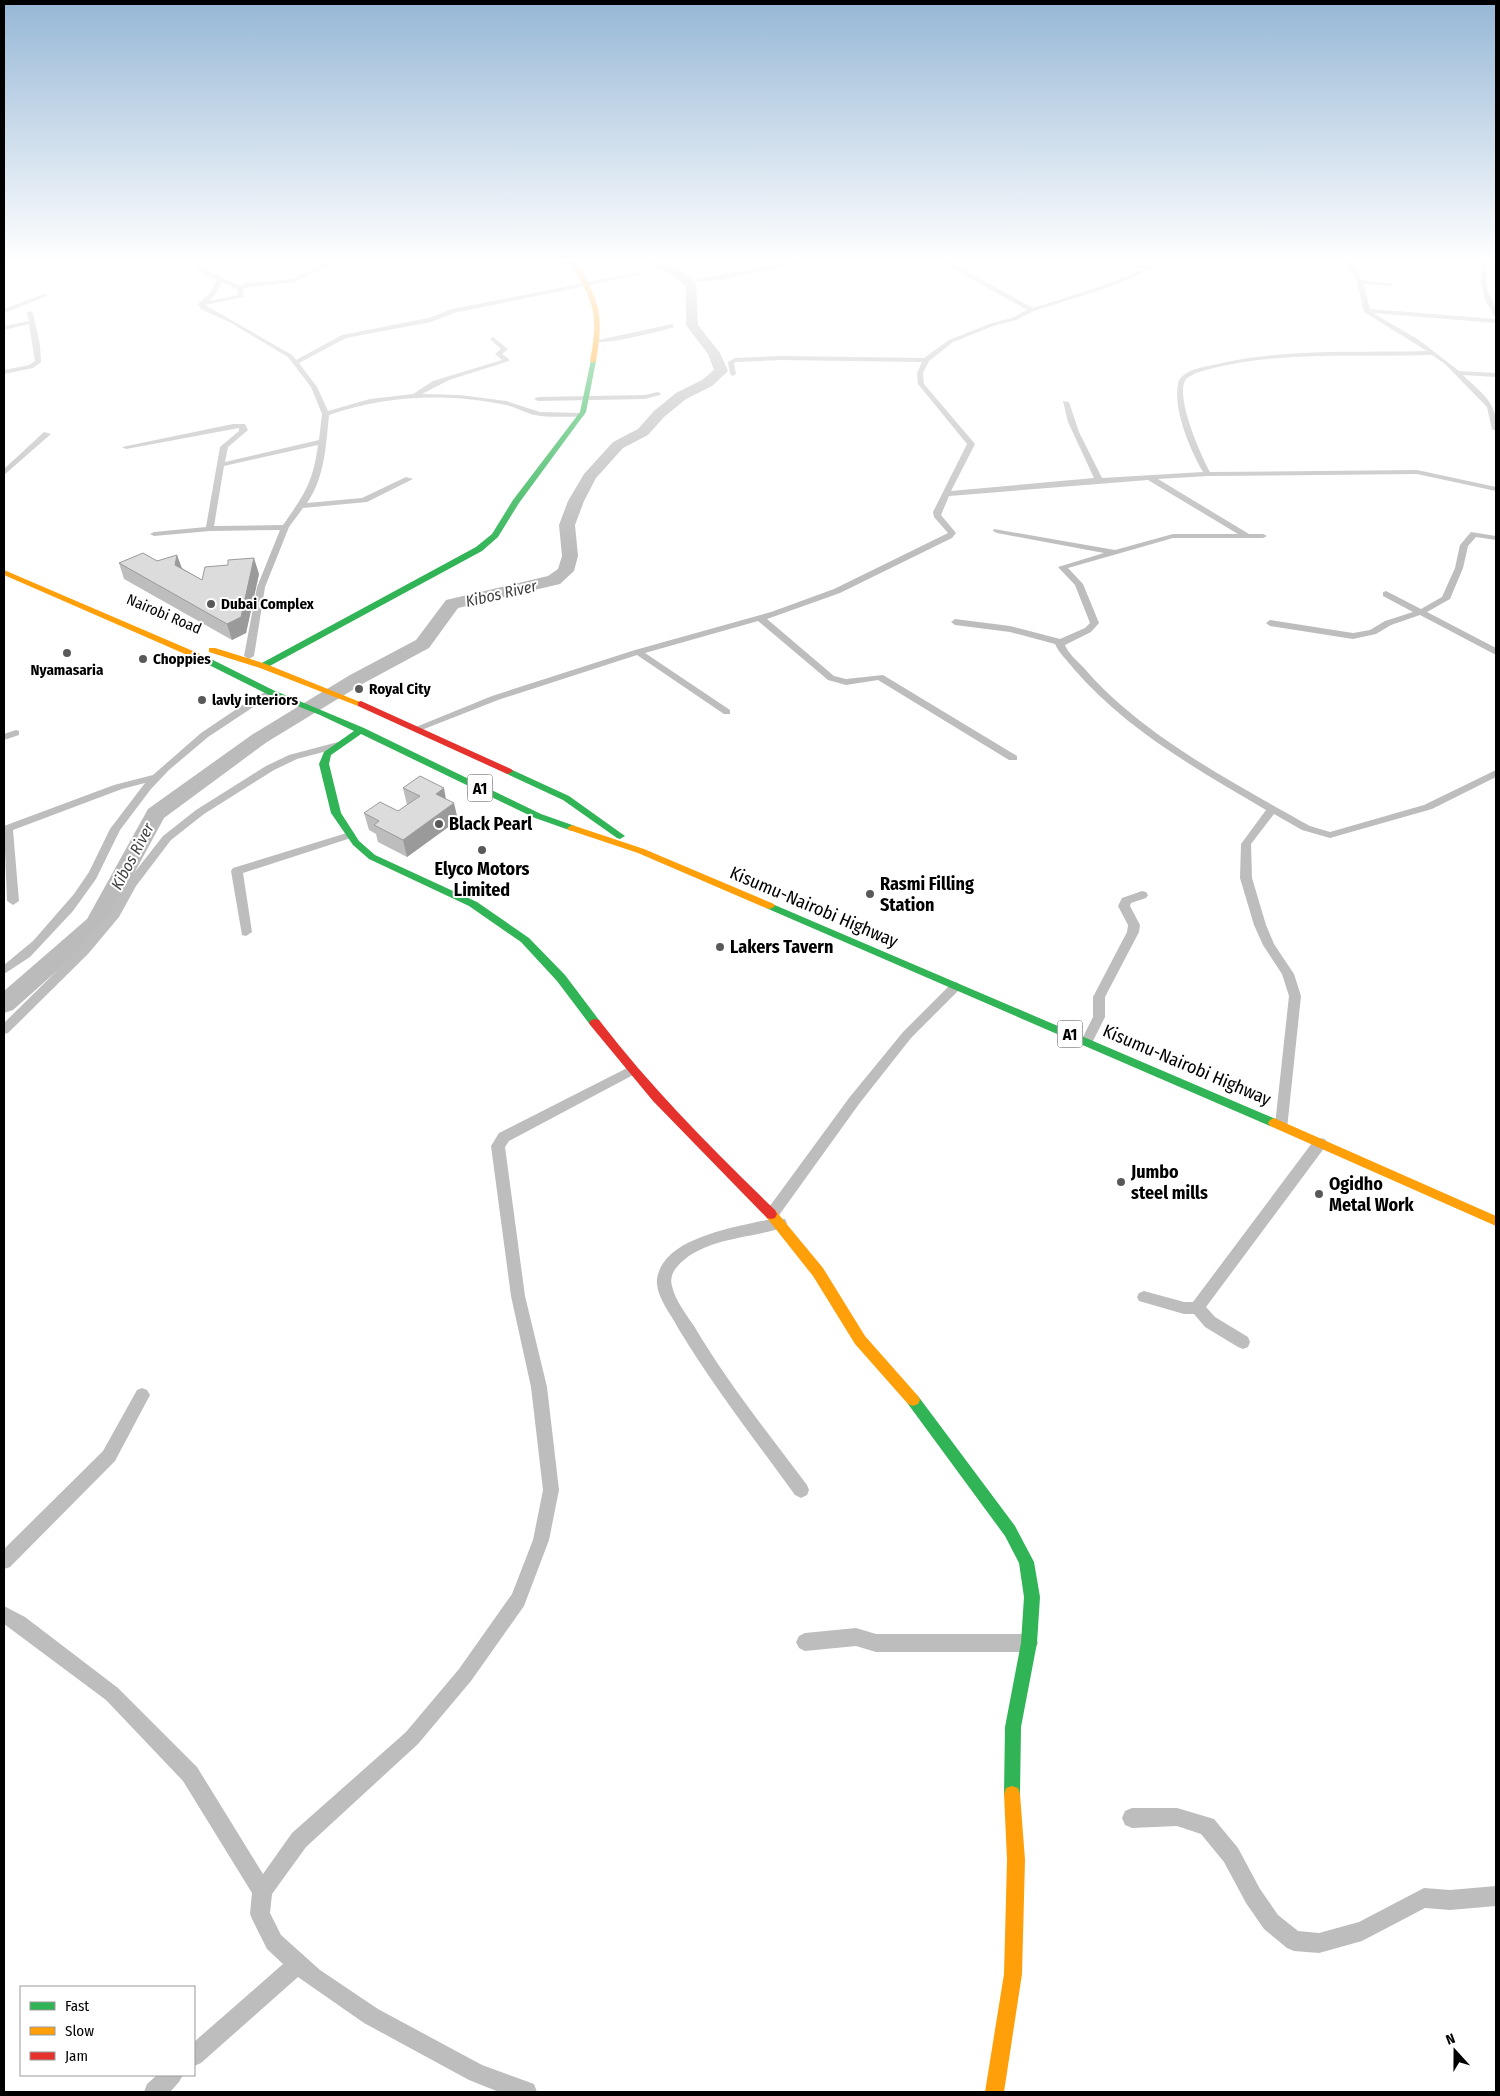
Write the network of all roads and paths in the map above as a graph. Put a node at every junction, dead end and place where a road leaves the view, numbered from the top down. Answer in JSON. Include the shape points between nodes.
{"nodes":[{"id":1,"x":38,"y":360,"type":"edge"},
{"id":2,"x":291,"y":360,"type":"edge"},
{"id":3,"x":301,"y":360,"type":"edge"},
{"id":4,"x":505,"y":360,"type":"edge"},
{"id":5,"x":594,"y":360,"type":"edge"},
{"id":6,"x":739,"y":360,"type":"edge"},
{"id":7,"x":913,"y":360,"type":"edge"},
{"id":8,"x":926,"y":360,"type":"joint"},
{"id":9,"x":1248,"y":360,"type":"edge"},
{"id":10,"x":1441,"y":360,"type":"edge"},
{"id":11,"x":295,"y":363,"type":"junction"},
{"id":12,"x":4,"y":372,"type":"edge"},
{"id":13,"x":733,"y":374,"type":"dead end"},
{"id":14,"x":1458,"y":374,"type":"junction"},
{"id":15,"x":1496,"y":375,"type":"edge"},
{"id":16,"x":658,"y":394,"type":"dead end"},
{"id":17,"x":416,"y":395,"type":"junction"},
{"id":18,"x":587,"y":397,"type":"junction"},
{"id":19,"x":538,"y":399,"type":"dead end"},
{"id":20,"x":1065,"y":402,"type":"dead end"},
{"id":21,"x":326,"y":414,"type":"junction"},
{"id":22,"x":581,"y":415,"type":"junction"},
{"id":23,"x":1496,"y":427,"type":"edge"},
{"id":24,"x":47,"y":434,"type":"dead end"},
{"id":25,"x":324,"y":441,"type":"junction"},
{"id":26,"x":126,"y":448,"type":"dead end"},
{"id":27,"x":221,"y":465,"type":"junction"},
{"id":28,"x":4,"y":473,"type":"edge"},
{"id":29,"x":1208,"y":474,"type":"junction"},
{"id":30,"x":1149,"y":477,"type":"junction"},
{"id":31,"x":409,"y":479,"type":"dead end"},
{"id":32,"x":1099,"y":480,"type":"junction"},
{"id":33,"x":1496,"y":489,"type":"edge"},
{"id":34,"x":946,"y":494,"type":"junction"},
{"id":35,"x":299,"y":506,"type":"junction"},
{"id":36,"x":285,"y":527,"type":"junction"},
{"id":37,"x":210,"y":529,"type":"junction"},
{"id":38,"x":996,"y":531,"type":"dead end"},
{"id":39,"x":154,"y":534,"type":"dead end"},
{"id":40,"x":1246,"y":535,"type":"junction"},
{"id":41,"x":1263,"y":536,"type":"dead end"},
{"id":42,"x":1496,"y":538,"type":"edge"},
{"id":43,"x":1120,"y":553,"type":"junction"},
{"id":44,"x":4,"y":562,"type":"edge"},
{"id":45,"x":4,"y":572,"type":"edge"},
{"id":46,"x":1386,"y":594,"type":"dead end"},
{"id":47,"x":1421,"y":612,"type":"junction"},
{"id":48,"x":759,"y":618,"type":"junction"},
{"id":49,"x":955,"y":622,"type":"dead end"},
{"id":50,"x":1270,"y":622,"type":"dead end"},
{"id":51,"x":1060,"y":644,"type":"junction"},
{"id":52,"x":638,"y":652,"type":"junction"},
{"id":53,"x":1496,"y":652,"type":"edge"},
{"id":54,"x":249,"y":656,"type":"dead end"},
{"id":55,"x":263,"y":666,"type":"junction"},
{"id":56,"x":270,"y":692,"type":"junction"},
{"id":57,"x":727,"y":712,"type":"dead end"},
{"id":58,"x":416,"y":729,"type":"junction"},
{"id":59,"x":361,"y":730,"type":"junction"},
{"id":60,"x":16,"y":733,"type":"dead end"},
{"id":61,"x":4,"y":737,"type":"edge"},
{"id":62,"x":338,"y":745,"type":"junction"},
{"id":63,"x":1013,"y":758,"type":"dead end"},
{"id":64,"x":1496,"y":773,"type":"edge"},
{"id":65,"x":158,"y":777,"type":"junction"},
{"id":66,"x":1483,"y":780,"type":"junction"},
{"id":67,"x":1496,"y":787,"type":"edge"},
{"id":68,"x":553,"y":792,"type":"junction"},
{"id":69,"x":1272,"y":809,"type":"junction"},
{"id":70,"x":526,"y":810,"type":"junction"},
{"id":71,"x":6,"y":830,"type":"edge"},
{"id":72,"x":350,"y":835,"type":"junction"},
{"id":73,"x":641,"y":851,"type":"junction"},
{"id":74,"x":1142,"y":895,"type":"dead end"},
{"id":75,"x":13,"y":901,"type":"dead end"},
{"id":76,"x":246,"y":932,"type":"dead end"},
{"id":77,"x":4,"y":970,"type":"edge"},
{"id":78,"x":956,"y":986,"type":"junction"},
{"id":79,"x":4,"y":1030,"type":"edge"},
{"id":80,"x":1087,"y":1041,"type":"junction"},
{"id":81,"x":631,"y":1071,"type":"junction"},
{"id":82,"x":1282,"y":1125,"type":"junction"},
{"id":83,"x":1320,"y":1142,"type":"junction"},
{"id":84,"x":776,"y":1218,"type":"junction"},
{"id":85,"x":1496,"y":1221,"type":"edge"},
{"id":86,"x":1144,"y":1297,"type":"dead end"},
{"id":87,"x":1197,"y":1308,"type":"junction"},
{"id":88,"x":1243,"y":1342,"type":"dead end"},
{"id":89,"x":142,"y":1395,"type":"dead end"},
{"id":90,"x":801,"y":1490,"type":"dead end"},
{"id":91,"x":4,"y":1561,"type":"edge"},
{"id":92,"x":4,"y":1615,"type":"edge"},
{"id":93,"x":805,"y":1642,"type":"dead end"},
{"id":94,"x":1029,"y":1643,"type":"junction"},
{"id":95,"x":1132,"y":1818,"type":"dead end"},
{"id":96,"x":262,"y":1890,"type":"junction"},
{"id":97,"x":1496,"y":1896,"type":"edge"},
{"id":98,"x":298,"y":1964,"type":"junction"},
{"id":99,"x":195,"y":2055,"type":"edge"},
{"id":100,"x":171,"y":2076,"type":"edge"},
{"id":101,"x":155,"y":2092,"type":"edge"},
{"id":102,"x":526,"y":2092,"type":"edge"},
{"id":103,"x":994,"y":2092,"type":"edge"}],
"edges":[{"from":1,"to":12,"type":"street","via":[[31,367]]},
{"from":2,"to":11,"type":"street"},
{"from":3,"to":11,"type":"street"},
{"from":4,"to":17,"type":"street","via":[[435,382]]},
{"from":5,"to":18,"type":"main road"},
{"from":6,"to":13,"type":"street","via":[[731,362]]},
{"from":7,"to":8,"type":"street"},
{"from":8,"to":34,"type":"street","via":[[920,373],[924,390],[971,444]]},
{"from":9,"to":29,"type":"street","via":[[1192,372],[1180,383],[1182,406],[1194,446]]},
{"from":10,"to":14,"type":"street"},
{"from":11,"to":21,"type":"street","via":[[314,387]]},
{"from":14,"to":15,"type":"street"},
{"from":14,"to":23,"type":"street","via":[[1490,406]]},
{"from":16,"to":18,"type":"street"},
{"from":17,"to":21,"type":"street","via":[[372,400]]},
{"from":17,"to":22,"type":"street","via":[[508,404],[538,413]]},
{"from":18,"to":19,"type":"street"},
{"from":18,"to":22,"type":"main road"},
{"from":20,"to":32,"type":"street","via":[[1071,425]]},
{"from":21,"to":25,"type":"street"},
{"from":22,"to":55,"type":"main road","via":[[489,542]]},
{"from":24,"to":28,"type":"street"},
{"from":25,"to":27,"type":"street"},
{"from":25,"to":35,"type":"street","via":[[319,468]]},
{"from":26,"to":27,"type":"street","via":[[242,426],[242,433],[224,447]]},
{"from":27,"to":37,"type":"street"},
{"from":29,"to":30,"type":"street"},
{"from":29,"to":33,"type":"street","via":[[1417,472]]},
{"from":30,"to":32,"type":"street"},
{"from":30,"to":40,"type":"street"},
{"from":31,"to":35,"type":"street","via":[[364,500]]},
{"from":32,"to":34,"type":"street"},
{"from":34,"to":48,"type":"street","via":[[937,515],[952,533],[949,536],[837,591]]},
{"from":35,"to":36,"type":"street"},
{"from":36,"to":37,"type":"street"},
{"from":36,"to":54,"type":"street","via":[[261,587]]},
{"from":37,"to":39,"type":"street"},
{"from":38,"to":43,"type":"street"},
{"from":40,"to":41,"type":"street"},
{"from":40,"to":43,"type":"street","via":[[1174,536]]},
{"from":42,"to":47,"type":"street","via":[[1474,534],[1464,545],[1459,568],[1446,599]]},
{"from":43,"to":51,"type":"street","via":[[1062,567],[1079,584],[1094,623],[1088,630]]},
{"from":44,"to":55,"type":"main road","name":"Nairobi Road","number":"A1","via":[[223,655]]},
{"from":45,"to":56,"type":"main road","name":"Nairobi Road","number":"A1","via":[[219,666]]},
{"from":46,"to":47,"type":"street"},
{"from":47,"to":50,"type":"street","via":[[1388,623],[1373,632],[1353,636]]},
{"from":47,"to":53,"type":"street"},
{"from":48,"to":52,"type":"street"},
{"from":48,"to":63,"type":"street","via":[[831,678],[846,682],[880,677]]},
{"from":49,"to":51,"type":"street","via":[[1010,629]]},
{"from":51,"to":69,"type":"street","via":[[1096,687],[1132,719],[1200,766]]},
{"from":52,"to":57,"type":"street"},
{"from":52,"to":58,"type":"street","via":[[495,698]]},
{"from":55,"to":58,"type":"main road","name":"Nairobi Road","number":"A1","via":[[351,699]]},
{"from":56,"to":59,"type":"main road","name":"Nairobi Road","number":"A1"},
{"from":56,"to":65,"type":"street","via":[[196,739]]},
{"from":58,"to":68,"type":"main road","number":"A1"},
{"from":59,"to":62,"type":"main road"},
{"from":59,"to":70,"type":"main road","number":"A1"},
{"from":60,"to":61,"type":"street"},
{"from":62,"to":72,"type":"main road","via":[[328,754],[324,764],[336,813]]},
{"from":62,"to":79,"type":"street","via":[[293,757],[270,768],[200,812],[167,838],[131,885],[115,914],[84,951]]},
{"from":64,"to":66,"type":"street"},
{"from":65,"to":71,"type":"street","via":[[118,787]]},
{"from":65,"to":77,"type":"street","via":[[116,829],[86,886],[50,929]]},
{"from":66,"to":67,"type":"street"},
{"from":66,"to":69,"type":"street","via":[[1428,807],[1330,835],[1306,828]]},
{"from":68,"to":70,"type":"main road"},
{"from":68,"to":73,"type":"main road","number":"A1"},
{"from":69,"to":82,"type":"street","via":[[1246,844],[1246,878],[1260,924],[1288,974],[1295,996]]},
{"from":70,"to":73,"type":"main road","number":"A1"},
{"from":71,"to":75,"type":"street"},
{"from":72,"to":76,"type":"street","via":[[238,871]]},
{"from":72,"to":81,"type":"main road","via":[[372,857],[473,904],[525,940],[561,978]]},
{"from":73,"to":78,"type":"main road","name":"Kisumu-Nairobi Highway","number":"A1"},
{"from":74,"to":80,"type":"street","via":[[1126,901],[1124,906],[1134,925],[1133,932],[1099,997],[1100,1017]]},
{"from":78,"to":80,"type":"main road","name":"Kisumu-Nairobi Highway","number":"A1"},
{"from":78,"to":84,"type":"street","via":[[902,1042],[854,1100]]},
{"from":80,"to":82,"type":"main road","name":"Kisumu-Nairobi Highway","number":"A1"},
{"from":81,"to":84,"type":"main road","via":[[709,1154]]},
{"from":81,"to":96,"type":"street","via":[[504,1137],[498,1146],[518,1296],[539,1387],[551,1490],[541,1540],[518,1600],[465,1675],[412,1738],[299,1840]]},
{"from":82,"to":83,"type":"main road","name":"Kisumu-Nairobi Highway","number":"A1"},
{"from":83,"to":85,"type":"main road","name":"Kisumu-Nairobi Highway","number":"A1"},
{"from":83,"to":87,"type":"street"},
{"from":84,"to":90,"type":"street","via":[[691,1247],[668,1269],[664,1286],[710,1367]]},
{"from":84,"to":94,"type":"main road","via":[[818,1272],[860,1340],[920,1408],[1010,1531],[1026,1562],[1032,1597]]},
{"from":86,"to":87,"type":"street","via":[[1184,1308]]},
{"from":87,"to":88,"type":"street","via":[[1210,1322]]},
{"from":89,"to":91,"type":"street","via":[[109,1456]]},
{"from":92,"to":96,"type":"street","via":[[112,1694],[190,1774]]},
{"from":93,"to":94,"type":"street","via":[[856,1637],[876,1643]]},
{"from":94,"to":103,"type":"main road","via":[[1013,1727],[1011,1786],[1016,1860],[1013,1974]]},
{"from":95,"to":97,"type":"street","via":[[1176,1817],[1208,1826],[1231,1855],[1271,1922],[1294,1941],[1319,1943],[1362,1931],[1424,1898],[1450,1900]]},
{"from":96,"to":98,"type":"street","via":[[260,1914],[274,1942]]},
{"from":98,"to":99,"type":"street"},
{"from":98,"to":102,"type":"street","via":[[371,2016],[476,2073]]},
{"from":100,"to":101,"type":"street"}]}
